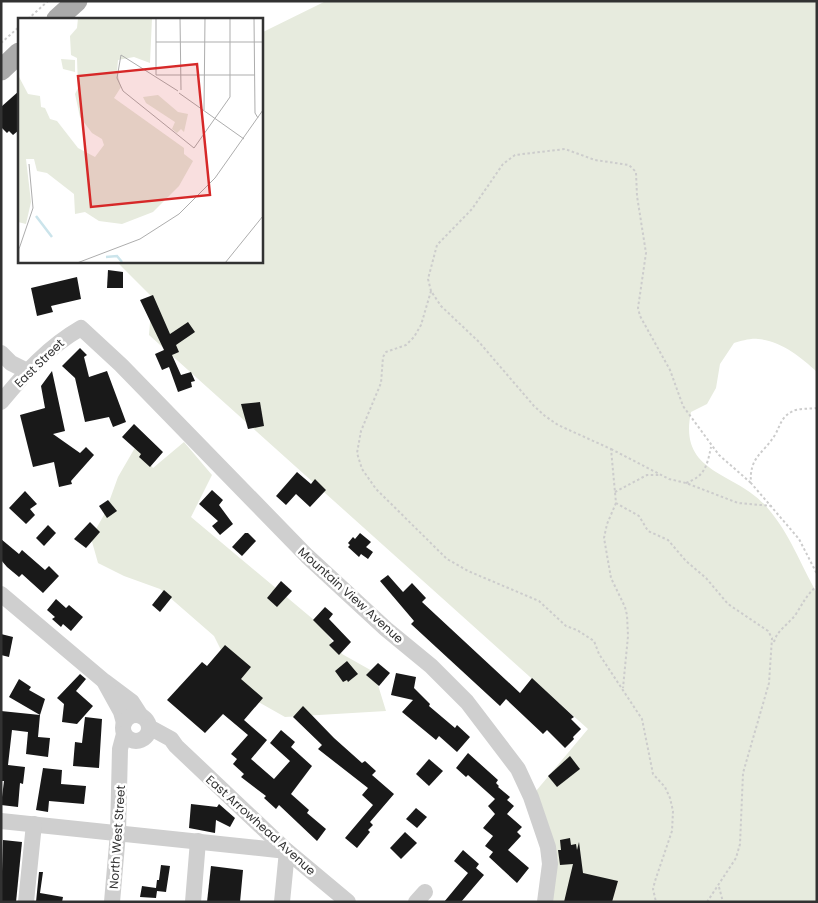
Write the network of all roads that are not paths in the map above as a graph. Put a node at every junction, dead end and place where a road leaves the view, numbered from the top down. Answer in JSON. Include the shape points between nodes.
{"nodes":[{"id":1,"x":77,"y":1,"type":"edge"},
{"id":2,"x":58,"y":18,"type":"edge"},
{"id":3,"x":18,"y":54,"type":"edge"},
{"id":4,"x":1,"y":70,"type":"edge"},
{"id":5,"x":81,"y":328,"type":"joint"},
{"id":6,"x":1,"y":353,"type":"edge"},
{"id":7,"x":28,"y":371,"type":"junction"},
{"id":8,"x":1,"y":402,"type":"edge"},
{"id":9,"x":1,"y":594,"type":"edge"},
{"id":10,"x":136,"y":730,"type":"junction"},
{"id":11,"x":1,"y":821,"type":"edge"},
{"id":12,"x":34,"y":824,"type":"junction"},
{"id":13,"x":118,"y":833,"type":"junction"},
{"id":14,"x":198,"y":842,"type":"junction"},
{"id":15,"x":288,"y":851,"type":"junction"},
{"id":16,"x":26,"y":902,"type":"edge"},
{"id":17,"x":112,"y":902,"type":"edge"},
{"id":18,"x":193,"y":902,"type":"edge"},
{"id":19,"x":282,"y":902,"type":"edge"},
{"id":20,"x":348,"y":902,"type":"edge"},
{"id":21,"x":545,"y":902,"type":"edge"}],
"edges":[{"from":1,"to":2,"type":"main road"},
{"from":3,"to":4,"type":"main road"},
{"from":5,"to":7,"type":"street","name":"East Street","via":[[60,340]]},
{"from":5,"to":21,"type":"street","name":"Mountain View Avenue","via":[[307,556],[467,702],[518,769],[531,797],[548,847],[550,864]]},
{"from":6,"to":7,"type":"street","via":[[11,363]]},
{"from":7,"to":8,"type":"street","name":"East Street"},
{"from":9,"to":10,"type":"street","via":[[104,681],[121,712]]},
{"from":10,"to":13,"type":"street","name":"North West Street","via":[[120,749]]},
{"from":10,"to":15,"type":"street","name":"East Arrowhead Avenue","via":[[176,746]]},
{"from":11,"to":12,"type":"street"},
{"from":12,"to":13,"type":"street"},
{"from":12,"to":16,"type":"street"},
{"from":13,"to":14,"type":"street"},
{"from":13,"to":17,"type":"street","name":"North West Street"},
{"from":14,"to":15,"type":"street"},
{"from":14,"to":18,"type":"street"},
{"from":15,"to":19,"type":"street"},
{"from":15,"to":20,"type":"street","name":"East Arrowhead Avenue"}]}
